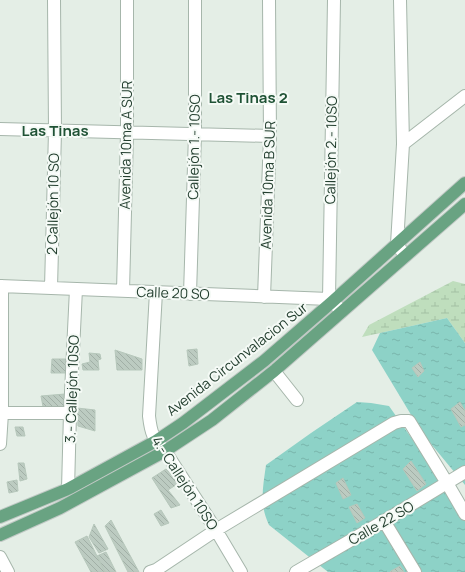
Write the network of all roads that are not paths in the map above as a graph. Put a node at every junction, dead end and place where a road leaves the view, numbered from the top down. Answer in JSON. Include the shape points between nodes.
{"nodes":[{"id":1,"x":54,"y":0,"type":"edge"},
{"id":2,"x":126,"y":0,"type":"edge"},
{"id":3,"x":195,"y":0,"type":"edge"},
{"id":4,"x":269,"y":0,"type":"edge"},
{"id":5,"x":334,"y":0,"type":"edge"},
{"id":6,"x":400,"y":0,"type":"edge"},
{"id":7,"x":465,"y":96,"type":"edge"},
{"id":8,"x":0,"y":129,"type":"edge"},
{"id":9,"x":55,"y":131,"type":"junction"},
{"id":10,"x":127,"y":133,"type":"junction"},
{"id":11,"x":195,"y":134,"type":"junction"},
{"id":12,"x":270,"y":136,"type":"junction"},
{"id":13,"x":402,"y":144,"type":"junction"},
{"id":14,"x":465,"y":183,"type":"edge"},
{"id":15,"x":465,"y":204,"type":"edge"},
{"id":16,"x":397,"y":244,"type":"junction"},
{"id":17,"x":405,"y":256,"type":"junction"},
{"id":18,"x":1,"y":286,"type":"edge"},
{"id":19,"x":51,"y":288,"type":"junction"},
{"id":20,"x":76,"y":289,"type":"junction"},
{"id":21,"x":123,"y":291,"type":"junction"},
{"id":22,"x":156,"y":292,"type":"junction"},
{"id":23,"x":190,"y":294,"type":"junction"},
{"id":24,"x":264,"y":297,"type":"junction"},
{"id":25,"x":331,"y":301,"type":"junction"},
{"id":26,"x":342,"y":311,"type":"junction"},
{"id":27,"x":274,"y":372,"type":"junction"},
{"id":28,"x":297,"y":400,"type":"dead end"},
{"id":29,"x":2,"y":413,"type":"junction"},
{"id":30,"x":70,"y":413,"type":"junction"},
{"id":31,"x":156,"y":441,"type":"junction"},
{"id":32,"x":0,"y":444,"type":"edge"},
{"id":33,"x":165,"y":451,"type":"junction"},
{"id":34,"x":465,"y":472,"type":"edge"},
{"id":35,"x":448,"y":483,"type":"junction"},
{"id":36,"x":68,"y":489,"type":"junction"},
{"id":37,"x":465,"y":514,"type":"edge"},
{"id":38,"x":0,"y":517,"type":"edge"},
{"id":39,"x":384,"y":521,"type":"junction"},
{"id":40,"x":216,"y":530,"type":"junction"},
{"id":41,"x":0,"y":535,"type":"edge"},
{"id":42,"x":0,"y":557,"type":"edge"},
{"id":43,"x":316,"y":567,"type":"edge"},
{"id":44,"x":8,"y":572,"type":"edge"},
{"id":45,"x":150,"y":572,"type":"edge"},
{"id":46,"x":241,"y":572,"type":"edge"},
{"id":47,"x":296,"y":572,"type":"edge"},
{"id":48,"x":415,"y":572,"type":"edge"}],
"edges":[{"from":1,"to":9,"type":"street","name":"2 Callejón 10 SO"},
{"from":2,"to":10,"type":"street","name":"Avenida 10ma A SUR"},
{"from":3,"to":11,"type":"street","name":"Callejón 1.- 10SO"},
{"from":4,"to":12,"type":"street","name":"Avenida 10ma B SUR"},
{"from":5,"to":25,"type":"street","name":"Callejón 2.- 10SO"},
{"from":6,"to":13,"type":"street"},
{"from":7,"to":13,"type":"street"},
{"from":8,"to":9,"type":"street"},
{"from":9,"to":10,"type":"street"},
{"from":9,"to":19,"type":"street","name":"2 Callejón 10 SO"},
{"from":10,"to":11,"type":"street"},
{"from":10,"to":21,"type":"street","name":"Avenida 10ma A SUR"},
{"from":11,"to":12,"type":"street"},
{"from":11,"to":23,"type":"street","name":"Callejón 1.- 10SO"},
{"from":12,"to":24,"type":"street","name":"Avenida 10ma B SUR"},
{"from":13,"to":16,"type":"street"},
{"from":14,"to":16,"type":"main road","name":"Avenida Circunvalacion Sur"},
{"from":15,"to":17,"type":"main road","name":"Avenida Circunvalacion Sur"},
{"from":16,"to":17,"type":"street"},
{"from":16,"to":25,"type":"main road","name":"Avenida Circunvalacion Sur"},
{"from":17,"to":26,"type":"main road","name":"Avenida Circunvalacion Sur"},
{"from":18,"to":19,"type":"street","name":"Calle 20 SO"},
{"from":18,"to":29,"type":"street"},
{"from":19,"to":20,"type":"street","name":"Calle 20 SO"},
{"from":20,"to":21,"type":"street","name":"Calle 20 SO"},
{"from":20,"to":30,"type":"street","name":"3.- Callejón 10SO"},
{"from":21,"to":22,"type":"street","name":"Calle 20 SO"},
{"from":22,"to":23,"type":"street","name":"Calle 20 SO"},
{"from":22,"to":31,"type":"street","name":"4.- Callejón 10SO","via":[[149,416]]},
{"from":23,"to":24,"type":"street","name":"Calle 20 SO"},
{"from":24,"to":25,"type":"street","name":"Calle 20 SO"},
{"from":25,"to":26,"type":"street"},
{"from":25,"to":31,"type":"main road","name":"Avenida Circunvalacion Sur","via":[[264,361]]},
{"from":26,"to":27,"type":"main road","name":"Avenida Circunvalacion Sur"},
{"from":27,"to":28,"type":"street"},
{"from":27,"to":33,"type":"main road","name":"Avenida Circunvalacion Sur","via":[[212,420]]},
{"from":29,"to":30,"type":"street"},
{"from":29,"to":32,"type":"street"},
{"from":30,"to":36,"type":"street","name":"3.- Callejón 10SO"},
{"from":31,"to":33,"type":"street","name":"4.- Callejón 10SO"},
{"from":31,"to":36,"type":"main road","name":"Avenida Circunvalacion Sur"},
{"from":33,"to":40,"type":"street","name":"4.- Callejón 10SO"},
{"from":33,"to":41,"type":"main road","name":"Avenida Circunvalacion Sur","via":[[60,508]]},
{"from":34,"to":35,"type":"street","name":"Calle 22 SO"},
{"from":35,"to":37,"type":"street"},
{"from":35,"to":39,"type":"street","name":"Calle 22 SO"},
{"from":35,"to":40,"type":"street","via":[[409,421],[401,421]]},
{"from":36,"to":38,"type":"main road","name":"Avenida Circunvalacion Sur"},
{"from":39,"to":43,"type":"street","name":"Calle 22 SO"},
{"from":39,"to":48,"type":"street"},
{"from":40,"to":45,"type":"street"},
{"from":40,"to":46,"type":"street","name":"4.- Callejón 10SO"},
{"from":42,"to":44,"type":"street"},
{"from":43,"to":47,"type":"street","name":"Calle 22 SO"}]}
